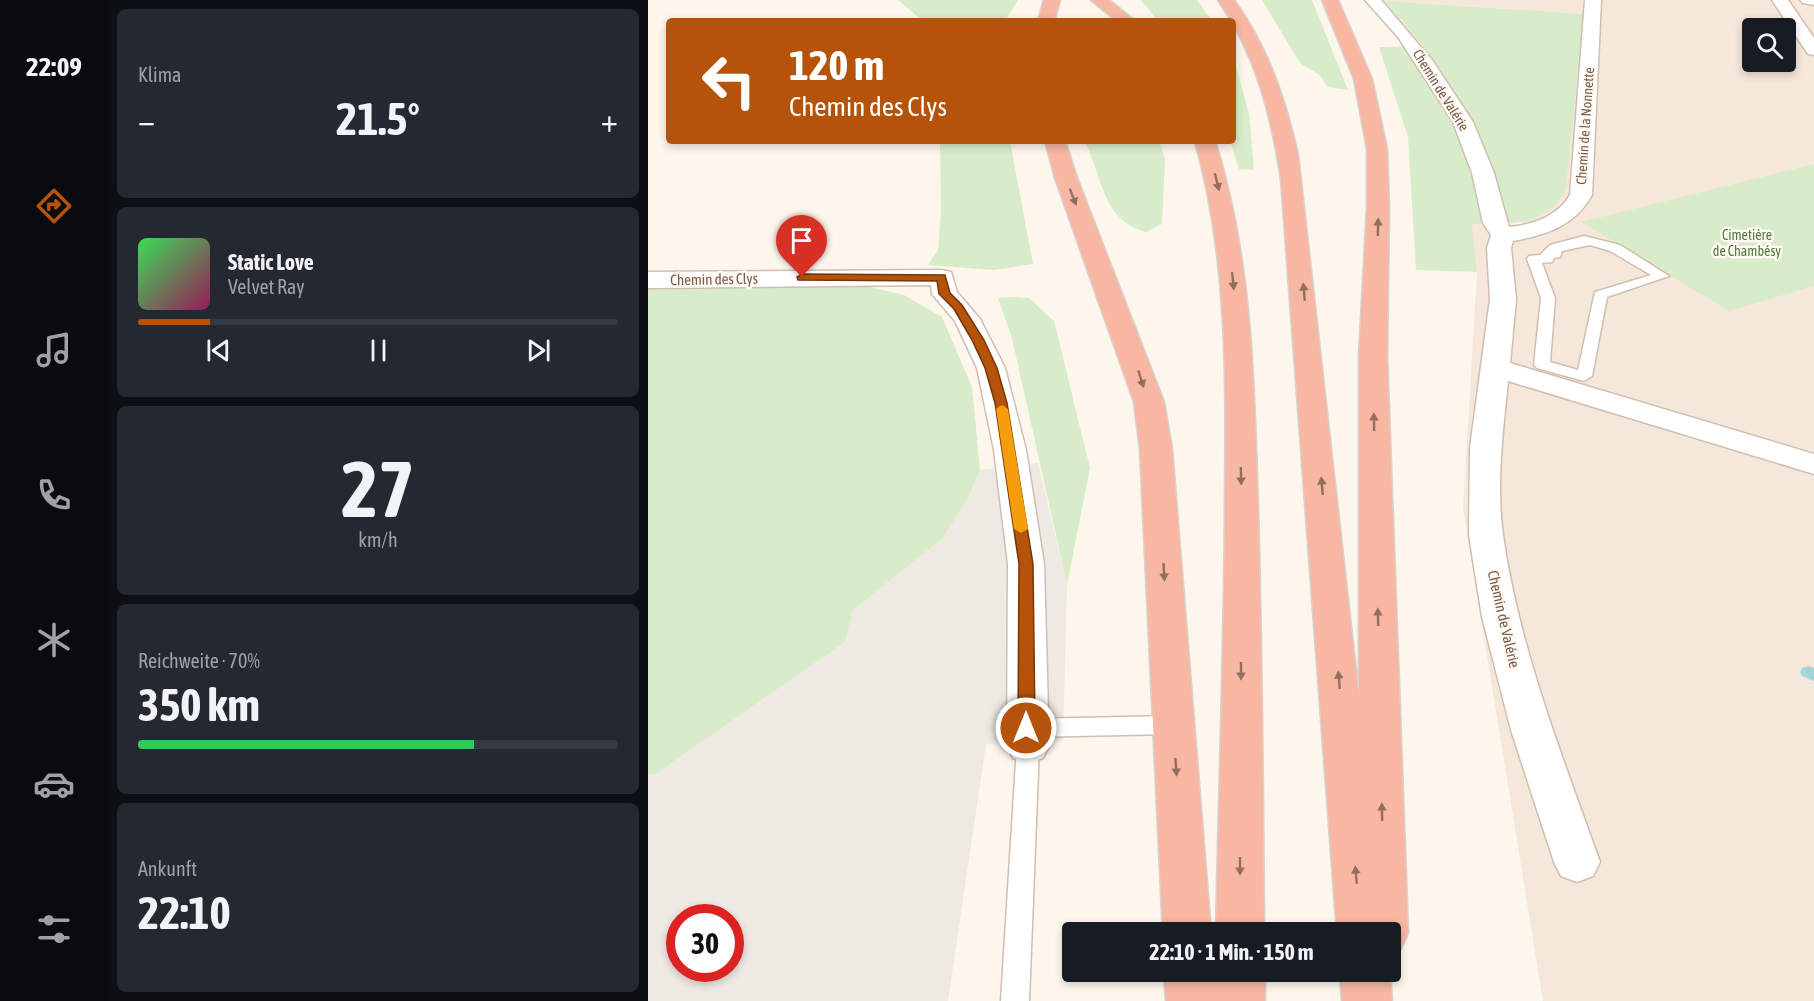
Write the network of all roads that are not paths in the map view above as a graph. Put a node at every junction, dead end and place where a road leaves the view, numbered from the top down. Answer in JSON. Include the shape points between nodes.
{"nodes":[{"id":1,"x":1052,"y":0,"type":"edge"},
{"id":2,"x":1099,"y":0,"type":"edge"},
{"id":3,"x":1226,"y":0,"type":"edge"},
{"id":4,"x":1330,"y":0,"type":"edge"},
{"id":5,"x":1373,"y":0,"type":"edge"},
{"id":6,"x":1593,"y":0,"type":"edge"},
{"id":7,"x":1780,"y":0,"type":"edge"},
{"id":8,"x":1046,"y":18,"type":"edge"},
{"id":9,"x":1123,"y":18,"type":"edge"},
{"id":10,"x":1814,"y":50,"type":"edge"},
{"id":11,"x":1056,"y":144,"type":"edge"},
{"id":12,"x":1207,"y":144,"type":"edge"},
{"id":13,"x":1503,"y":235,"type":"junction"},
{"id":14,"x":648,"y":280,"type":"edge"},
{"id":15,"x":1600,"y":295,"type":"joint"},
{"id":16,"x":1495,"y":368,"type":"junction"},
{"id":17,"x":1814,"y":463,"type":"edge"},
{"id":18,"x":1174,"y":725,"type":"junction"},
{"id":19,"x":1027,"y":737,"type":"junction"},
{"id":20,"x":1576,"y":862,"type":"dead end"},
{"id":21,"x":1185,"y":922,"type":"edge"},
{"id":22,"x":1240,"y":922,"type":"edge"},
{"id":23,"x":1360,"y":922,"type":"edge"},
{"id":24,"x":1384,"y":922,"type":"edge"},
{"id":25,"x":1190,"y":982,"type":"edge"},
{"id":26,"x":1240,"y":982,"type":"edge"},
{"id":27,"x":1366,"y":982,"type":"edge"},
{"id":28,"x":1385,"y":982,"type":"edge"},
{"id":29,"x":1015,"y":1001,"type":"edge"},
{"id":30,"x":1191,"y":1001,"type":"edge"},
{"id":31,"x":1240,"y":1001,"type":"edge"},
{"id":32,"x":1367,"y":1001,"type":"edge"},
{"id":33,"x":1386,"y":1001,"type":"edge"}],
"edges":[{"from":1,"to":8,"type":"highway"},
{"from":2,"to":9,"type":"highway"},
{"from":23,"to":3,"type":"highway","one_way":true,"via":[[1292,179],[1268,73]]},
{"from":24,"to":4,"type":"highway","one_way":true,"via":[[1373,356],[1377,149],[1363,79]]},
{"from":5,"to":13,"type":"street","name":"Chemin de Valérie","via":[[1426,64],[1463,122],[1483,172],[1495,223]]},
{"from":6,"to":13,"type":"street","name":"Chemin de la Nonnette","via":[[1578,203],[1555,222]]},
{"from":7,"to":10,"type":"street"},
{"from":11,"to":18,"type":"highway","one_way":true,"via":[[1149,402],[1157,460]]},
{"from":12,"to":22,"type":"highway","one_way":true,"via":[[1226,223],[1235,302],[1242,557]]},
{"from":13,"to":16,"type":"street","name":"Chemin de Valérie","via":[[1499,248],[1503,299]]},
{"from":14,"to":19,"type":"street","name":"Chemin des Clys","via":[[942,278],[945,294],[967,320],[991,368],[1010,450],[1026,564]]},
{"from":15,"to":15,"type":"lane","via":[[1662,276],[1616,248],[1596,241],[1584,240],[1585,243],[1573,243],[1575,246],[1555,248],[1555,254],[1547,254],[1547,259],[1534,259],[1548,298],[1542,365],[1584,376]]},
{"from":16,"to":17,"type":"street"},
{"from":16,"to":20,"type":"street","name":"Chemin de Valérie","via":[[1486,448],[1486,535],[1501,617],[1529,720]]},
{"from":18,"to":19,"type":"lane"},
{"from":18,"to":21,"type":"highway","one_way":true},
{"from":19,"to":29,"type":"lane"},
{"from":25,"to":30,"type":"highway"},
{"from":26,"to":31,"type":"highway"},
{"from":27,"to":32,"type":"highway"},
{"from":28,"to":33,"type":"highway"}]}
